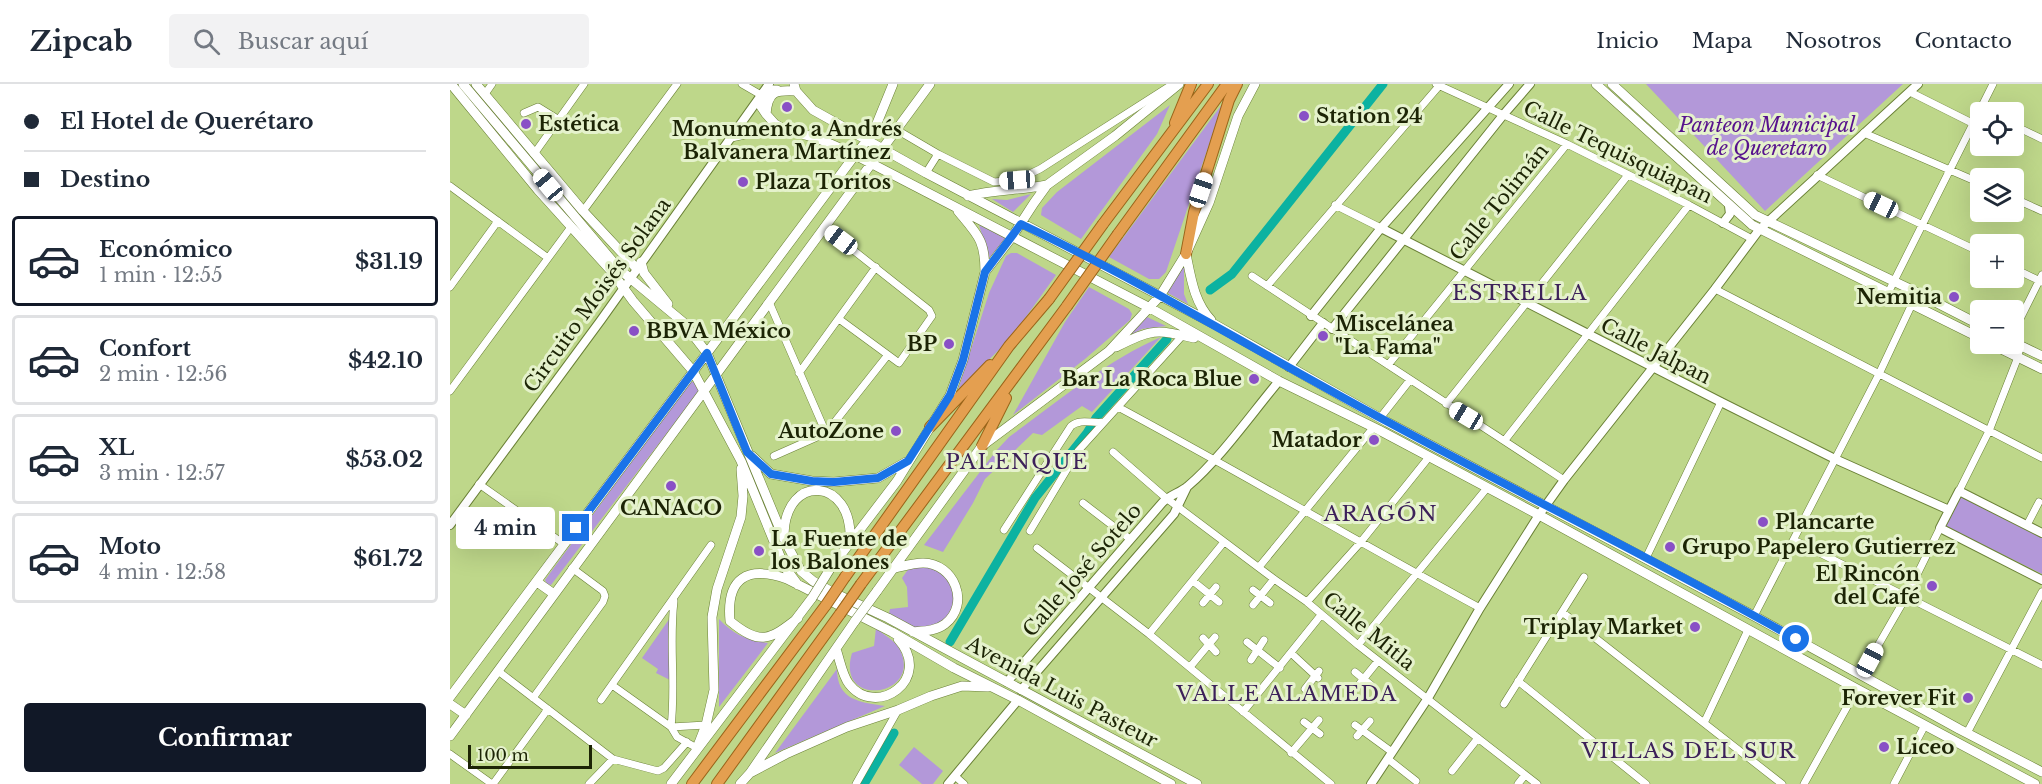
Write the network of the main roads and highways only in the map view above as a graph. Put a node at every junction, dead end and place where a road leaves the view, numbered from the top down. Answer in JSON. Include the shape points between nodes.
{"nodes":[{"id":1,"x":451,"y":84,"type":"edge"},
{"id":2,"x":463,"y":84,"type":"edge"},
{"id":3,"x":476,"y":84,"type":"edge"},
{"id":4,"x":893,"y":84,"type":"edge"},
{"id":5,"x":930,"y":84,"type":"edge"},
{"id":6,"x":1179,"y":84,"type":"edge"},
{"id":7,"x":1191,"y":84,"type":"edge"},
{"id":8,"x":1208,"y":84,"type":"edge"},
{"id":9,"x":1227,"y":84,"type":"edge"},
{"id":10,"x":1237,"y":84,"type":"edge"},
{"id":11,"x":1255,"y":84,"type":"edge"},
{"id":12,"x":1596,"y":84,"type":"edge"},
{"id":13,"x":1612,"y":84,"type":"edge"},
{"id":14,"x":795,"y":87,"type":"edge"},
{"id":15,"x":780,"y":90,"type":"junction"},
{"id":16,"x":766,"y":114,"type":"junction"},
{"id":17,"x":785,"y":130,"type":"junction"},
{"id":18,"x":732,"y":137,"type":"road end"},
{"id":19,"x":1170,"y":137,"type":"junction"},
{"id":20,"x":868,"y":141,"type":"junction"},
{"id":21,"x":882,"y":149,"type":"junction"},
{"id":22,"x":855,"y":155,"type":"junction"},
{"id":23,"x":871,"y":163,"type":"junction"},
{"id":24,"x":1047,"y":185,"type":"junction"},
{"id":25,"x":968,"y":196,"type":"junction"},
{"id":26,"x":955,"y":207,"type":"junction"},
{"id":27,"x":1021,"y":224,"type":"junction"},
{"id":28,"x":1012,"y":237,"type":"junction"},
{"id":29,"x":1186,"y":254,"type":"junction"},
{"id":30,"x":772,"y":266,"type":"junction"},
{"id":31,"x":985,"y":272,"type":"junction"},
{"id":32,"x":788,"y":275,"type":"junction"},
{"id":33,"x":627,"y":284,"type":"junction"},
{"id":34,"x":1160,"y":296,"type":"junction"},
{"id":35,"x":1149,"y":308,"type":"junction"},
{"id":36,"x":1970,"y":320,"type":"edge"},
{"id":37,"x":683,"y":322,"type":"junction"},
{"id":38,"x":1214,"y":324,"type":"junction"},
{"id":39,"x":1970,"y":333,"type":"edge"},
{"id":40,"x":1204,"y":340,"type":"junction"},
{"id":41,"x":1009,"y":346,"type":"junction"},
{"id":42,"x":2024,"y":347,"type":"edge"},
{"id":43,"x":1109,"y":351,"type":"junction"},
{"id":44,"x":707,"y":353,"type":"junction"},
{"id":45,"x":2014,"y":354,"type":"edge"},
{"id":46,"x":2042,"y":356,"type":"edge"},
{"id":47,"x":2042,"y":369,"type":"edge"},
{"id":48,"x":693,"y":372,"type":"junction"},
{"id":49,"x":716,"y":374,"type":"junction"},
{"id":50,"x":1017,"y":375,"type":"junction"},
{"id":51,"x":703,"y":391,"type":"junction"},
{"id":52,"x":930,"y":427,"type":"junction"},
{"id":53,"x":982,"y":446,"type":"junction"},
{"id":54,"x":747,"y":452,"type":"junction"},
{"id":55,"x":741,"y":460,"type":"junction"},
{"id":56,"x":908,"y":461,"type":"junction"},
{"id":57,"x":784,"y":539,"type":"junction"},
{"id":58,"x":850,"y":540,"type":"junction"},
{"id":59,"x":895,"y":568,"type":"junction"},
{"id":60,"x":537,"y":582,"type":"junction"},
{"id":61,"x":798,"y":585,"type":"junction"},
{"id":62,"x":554,"y":594,"type":"junction"},
{"id":63,"x":798,"y":618,"type":"junction"},
{"id":64,"x":892,"y":632,"type":"junction"},
{"id":65,"x":911,"y":632,"type":"junction"},
{"id":66,"x":836,"y":649,"type":"junction"},
{"id":67,"x":992,"y":687,"type":"junction"},
{"id":68,"x":1019,"y":695,"type":"junction"},
{"id":69,"x":450,"y":698,"type":"edge"},
{"id":70,"x":450,"y":704,"type":"edge"},
{"id":71,"x":466,"y":715,"type":"junction"},
{"id":72,"x":450,"y":736,"type":"edge"},
{"id":73,"x":697,"y":748,"type":"junction"},
{"id":74,"x":714,"y":753,"type":"junction"},
{"id":75,"x":2042,"y":772,"type":"edge"},
{"id":76,"x":750,"y":773,"type":"junction"},
{"id":77,"x":670,"y":784,"type":"edge"},
{"id":78,"x":685,"y":784,"type":"edge"},
{"id":79,"x":692,"y":784,"type":"edge"},
{"id":80,"x":717,"y":784,"type":"edge"},
{"id":81,"x":740,"y":784,"type":"edge"},
{"id":82,"x":1171,"y":784,"type":"edge"},
{"id":83,"x":1197,"y":784,"type":"edge"},
{"id":84,"x":2035,"y":784,"type":"edge"}],
"edges":[{"from":1,"to":33,"type":"main road","via":[[571,227]]},
{"from":2,"to":33,"type":"main road"},
{"from":3,"to":37,"type":"main road","via":[[583,211],[639,266]]},
{"from":4,"to":20,"type":"main road"},
{"from":5,"to":21,"type":"main road"},
{"from":6,"to":24,"type":"main road"},
{"from":7,"to":19,"type":"highway"},
{"from":8,"to":19,"type":"highway"},
{"from":9,"to":50,"type":"highway","bridge":true},
{"from":10,"to":29,"type":"highway","via":[[1228,100],[1194,212]]},
{"from":11,"to":29,"type":"main road","via":[[1238,116],[1209,202]]},
{"from":12,"to":39,"type":"main road","via":[[1759,230]]},
{"from":13,"to":36,"type":"main road","via":[[1743,206],[1766,222]]},
{"from":14,"to":15,"type":"main road"},
{"from":14,"to":20,"type":"main road","via":[[813,110]]},
{"from":15,"to":16,"type":"main road","via":[[767,101]]},
{"from":15,"to":16,"type":"main road","via":[[768,90],[761,95],[760,105]]},
{"from":16,"to":17,"type":"main road"},
{"from":17,"to":18,"type":"main road"},
{"from":17,"to":22,"type":"main road"},
{"from":19,"to":41,"type":"highway","bridge":true,"via":[[1049,299]]},
{"from":20,"to":21,"type":"main road"},
{"from":20,"to":22,"type":"main road"},
{"from":21,"to":23,"type":"main road"},
{"from":21,"to":25,"type":"main road"},
{"from":22,"to":23,"type":"main road"},
{"from":22,"to":30,"type":"main road"},
{"from":23,"to":26,"type":"main road"},
{"from":23,"to":32,"type":"main road"},
{"from":24,"to":25,"type":"main road"},
{"from":24,"to":27,"type":"main road"},
{"from":25,"to":27,"type":"main road"},
{"from":26,"to":28,"type":"main road"},
{"from":26,"to":31,"type":"main road","via":[[979,235],[985,252]]},
{"from":27,"to":28,"type":"main road"},
{"from":27,"to":34,"type":"main road"},
{"from":28,"to":31,"type":"main road"},
{"from":28,"to":35,"type":"main road"},
{"from":29,"to":34,"type":"main road"},
{"from":29,"to":38,"type":"main road","via":[[1201,307]]},
{"from":30,"to":32,"type":"main road"},
{"from":30,"to":44,"type":"main road"},
{"from":31,"to":52,"type":"main road","via":[[950,395]]},
{"from":32,"to":49,"type":"main road"},
{"from":33,"to":37,"type":"main road"},
{"from":33,"to":48,"type":"main road"},
{"from":34,"to":35,"type":"main road"},
{"from":34,"to":38,"type":"main road"},
{"from":35,"to":40,"type":"main road"},
{"from":35,"to":43,"type":"main road"},
{"from":37,"to":44,"type":"main road","name":"Avenida Luis Pasteur"},
{"from":38,"to":75,"type":"main road","via":[[1380,418]]},
{"from":40,"to":43,"type":"main road","via":[[1161,331],[1144,333]]},
{"from":40,"to":84,"type":"main road","via":[[1539,515]]},
{"from":41,"to":52,"type":"highway"},
{"from":41,"to":74,"type":"highway","bridge":true,"via":[[826,605]]},
{"from":42,"to":46,"type":"main road"},
{"from":43,"to":53,"type":"main road"},
{"from":44,"to":48,"type":"main road"},
{"from":44,"to":49,"type":"main road","name":"Avenida Luis Pasteur"},
{"from":45,"to":47,"type":"main road"},
{"from":48,"to":51,"type":"main road"},
{"from":48,"to":60,"type":"main road"},
{"from":49,"to":51,"type":"main road"},
{"from":49,"to":54,"type":"main road","name":"Avenida Luis Pasteur"},
{"from":50,"to":53,"type":"highway"},
{"from":50,"to":80,"type":"highway","bridge":true},
{"from":51,"to":55,"type":"main road"},
{"from":51,"to":62,"type":"main road"},
{"from":52,"to":56,"type":"main road"},
{"from":53,"to":59,"type":"main road"},
{"from":54,"to":56,"type":"main road","via":[[771,474],[812,481],[878,478]]},
{"from":54,"to":57,"type":"main road","name":"Avenida Luis Pasteur"},
{"from":55,"to":61,"type":"main road","via":[[784,566]]},
{"from":55,"to":73,"type":"main road","via":[[741,517],[717,589],[712,617],[714,690]]},
{"from":56,"to":58,"type":"main road"},
{"from":57,"to":58,"type":"main road","via":[[789,506],[805,492],[819,490],[842,503],[851,526]]},
{"from":57,"to":65,"type":"main road","name":"Avenida Luis Pasteur","via":[[801,571],[813,581]]},
{"from":58,"to":63,"type":"main road","bridge":true},
{"from":59,"to":65,"type":"main road","via":[[921,562],[931,564],[947,573],[958,589],[956,609],[945,624]]},
{"from":59,"to":66,"type":"main road","bridge":true},
{"from":60,"to":62,"type":"main road"},
{"from":60,"to":69,"type":"main road"},
{"from":61,"to":63,"type":"main road","name":"Avenida Luis Pasteur","via":[[774,575],[752,574],[733,588],[729,605],[730,621],[748,635],[769,636]]},
{"from":61,"to":64,"type":"main road","name":"Avenida Luis Pasteur"},
{"from":62,"to":71,"type":"main road"},
{"from":63,"to":73,"type":"main road"},
{"from":64,"to":66,"type":"main road","via":[[909,654],[910,663],[905,681],[890,694],[870,697],[855,690],[844,675]]},
{"from":64,"to":67,"type":"main road","name":"Avenida Luis Pasteur"},
{"from":65,"to":68,"type":"main road","name":"Avenida Luis Pasteur","via":[[1007,682]]},
{"from":66,"to":76,"type":"main road"},
{"from":67,"to":68,"type":"main road","name":"Avenida Luis Pasteur"},
{"from":67,"to":76,"type":"main road","via":[[949,689],[847,727]]},
{"from":68,"to":82,"type":"main road","name":"Avenida Luis Pasteur"},
{"from":68,"to":83,"type":"main road","name":"Avenida Luis Pasteur"},
{"from":70,"to":71,"type":"main road"},
{"from":71,"to":72,"type":"main road"},
{"from":73,"to":77,"type":"main road"},
{"from":74,"to":78,"type":"highway"},
{"from":74,"to":79,"type":"highway"},
{"from":76,"to":81,"type":"main road"}]}
